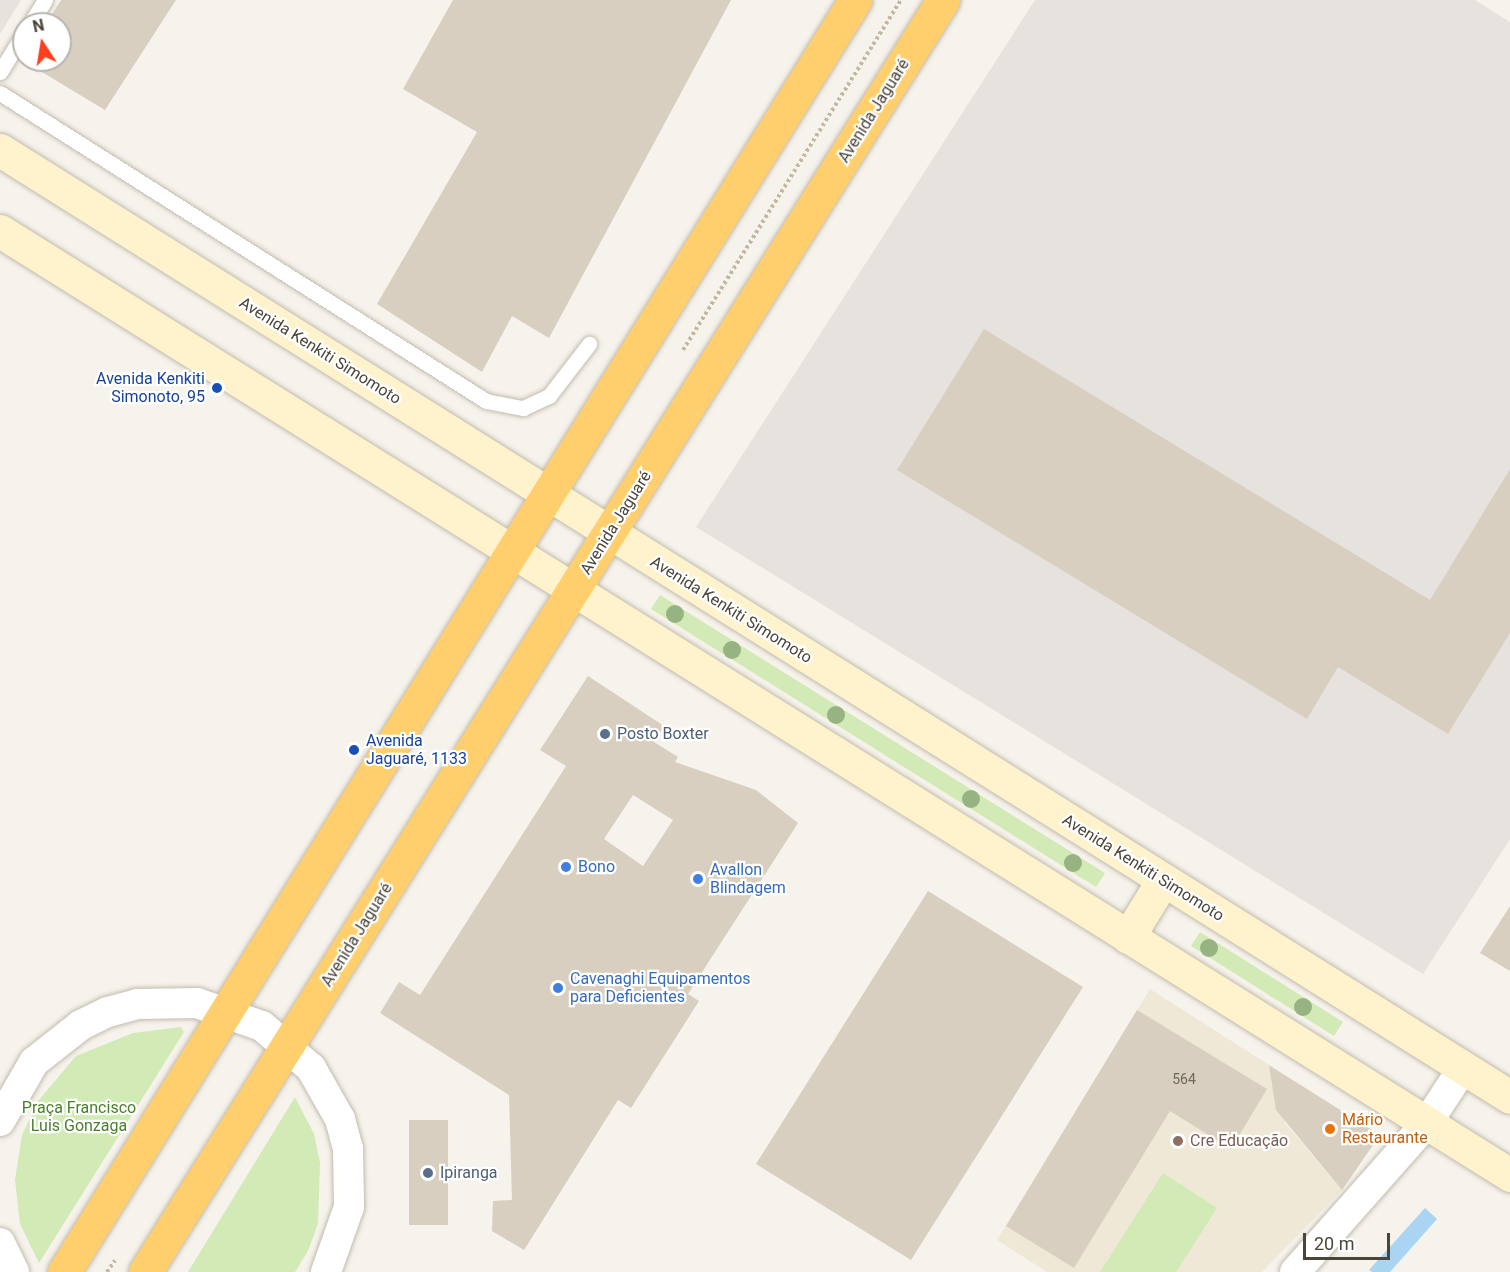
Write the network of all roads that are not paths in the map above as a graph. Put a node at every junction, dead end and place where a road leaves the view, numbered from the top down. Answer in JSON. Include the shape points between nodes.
{"nodes":[{"id":1,"x":855,"y":0,"type":"edge"},
{"id":2,"x":942,"y":0,"type":"edge"},
{"id":3,"x":12,"y":52,"type":"edge"},
{"id":4,"x":0,"y":72,"type":"edge"},
{"id":5,"x":0,"y":93,"type":"edge"},
{"id":6,"x":0,"y":150,"type":"edge"},
{"id":7,"x":0,"y":231,"type":"edge"},
{"id":8,"x":589,"y":344,"type":"dead end"},
{"id":9,"x":549,"y":495,"type":"junction"},
{"id":10,"x":610,"y":534,"type":"junction"},
{"id":11,"x":514,"y":552,"type":"junction"},
{"id":12,"x":574,"y":589,"type":"junction"},
{"id":13,"x":1164,"y":880,"type":"junction"},
{"id":14,"x":1128,"y":937,"type":"junction"},
{"id":15,"x":227,"y":1011,"type":"junction"},
{"id":16,"x":288,"y":1045,"type":"junction"},
{"id":17,"x":1463,"y":1068,"type":"junction"},
{"id":18,"x":1510,"y":1098,"type":"edge"},
{"id":19,"x":0,"y":1121,"type":"edge"},
{"id":20,"x":1427,"y":1123,"type":"junction"},
{"id":21,"x":1510,"y":1175,"type":"edge"},
{"id":22,"x":0,"y":1243,"type":"edge"},
{"id":23,"x":14,"y":1272,"type":"edge"},
{"id":24,"x":64,"y":1272,"type":"edge"},
{"id":25,"x":146,"y":1272,"type":"edge"},
{"id":26,"x":326,"y":1272,"type":"edge"},
{"id":27,"x":1295,"y":1272,"type":"edge"}],
"edges":[{"from":1,"to":9,"type":"highway"},
{"from":2,"to":10,"type":"highway","name":"Avenida Jaguaré"},
{"from":3,"to":4,"type":"lane"},
{"from":5,"to":8,"type":"lane","via":[[486,401],[523,408],[549,396]]},
{"from":6,"to":9,"type":"main road","name":"Avenida Kenkiti Simomoto"},
{"from":7,"to":11,"type":"main road"},
{"from":9,"to":10,"type":"main road","name":"Avenida Kenkiti Simomoto"},
{"from":9,"to":11,"type":"highway"},
{"from":10,"to":12,"type":"highway","name":"Avenida Jaguaré"},
{"from":10,"to":13,"type":"main road","name":"Avenida Kenkiti Simomoto"},
{"from":11,"to":12,"type":"main road"},
{"from":11,"to":15,"type":"highway"},
{"from":12,"to":14,"type":"main road"},
{"from":12,"to":16,"type":"highway","name":"Avenida Jaguaré"},
{"from":13,"to":14,"type":"main road"},
{"from":13,"to":17,"type":"main road","name":"Avenida Kenkiti Simomoto"},
{"from":14,"to":20,"type":"main road"},
{"from":15,"to":16,"type":"street","via":[[262,1026]]},
{"from":15,"to":19,"type":"street","via":[[167,1002],[117,1010],[81,1025],[34,1062]]},
{"from":15,"to":24,"type":"highway"},
{"from":16,"to":25,"type":"highway","name":"Avenida Jaguaré"},
{"from":16,"to":26,"type":"street","via":[[327,1092],[348,1148],[349,1207]]},
{"from":17,"to":18,"type":"main road","name":"Avenida Kenkiti Simomoto"},
{"from":17,"to":20,"type":"street"},
{"from":20,"to":21,"type":"main road"},
{"from":20,"to":27,"type":"street"},
{"from":22,"to":23,"type":"street"}]}
